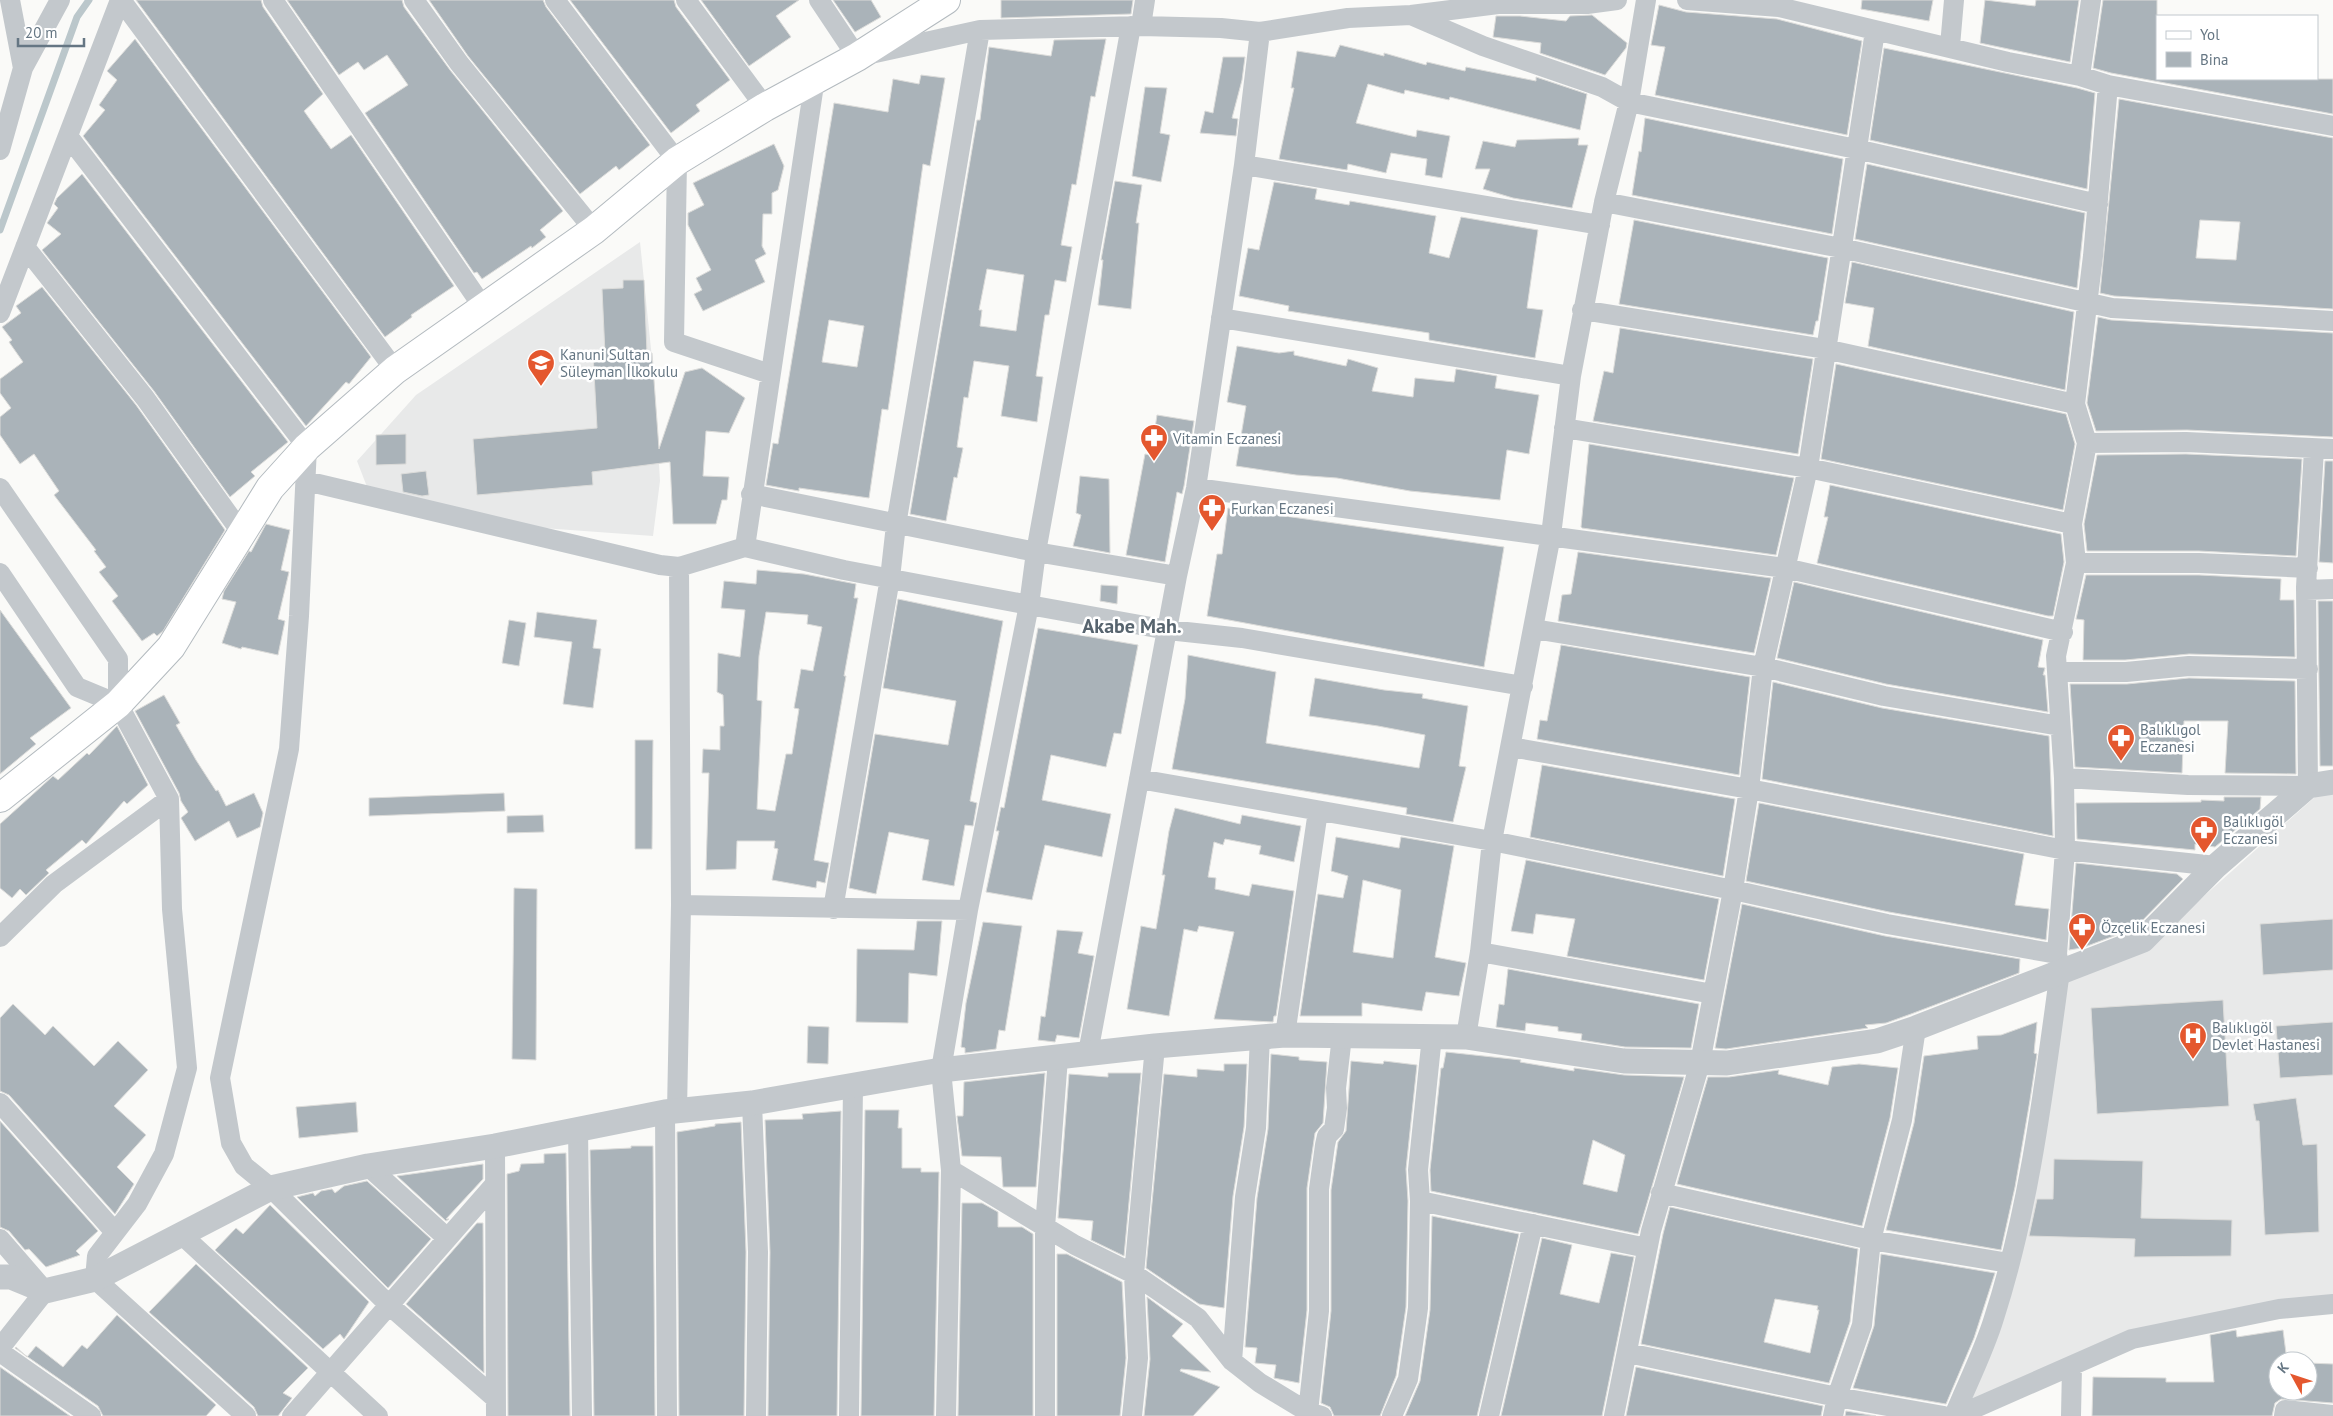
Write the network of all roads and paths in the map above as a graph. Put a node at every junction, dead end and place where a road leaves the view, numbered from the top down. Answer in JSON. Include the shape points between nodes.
{"nodes":[{"id":1,"x":60,"y":0,"type":"edge"},
{"id":2,"x":120,"y":0,"type":"edge"},
{"id":3,"x":273,"y":0,"type":"edge"},
{"id":4,"x":414,"y":0,"type":"edge"},
{"id":5,"x":555,"y":0,"type":"edge"},
{"id":6,"x":686,"y":0,"type":"edge"},
{"id":7,"x":819,"y":0,"type":"edge"},
{"id":8,"x":946,"y":0,"type":"edge"},
{"id":9,"x":1145,"y":0,"type":"edge"},
{"id":10,"x":1617,"y":0,"type":"edge"},
{"id":11,"x":1646,"y":0,"type":"edge"},
{"id":12,"x":1687,"y":0,"type":"edge"},
{"id":13,"x":1954,"y":0,"type":"edge"},
{"id":14,"x":2091,"y":0,"type":"edge"},
{"id":15,"x":1714,"y":1,"type":"edge"},
{"id":16,"x":1587,"y":2,"type":"edge"},
{"id":17,"x":7,"y":4,"type":"edge"},
{"id":18,"x":1464,"y":4,"type":"edge"},
{"id":19,"x":1349,"y":9,"type":"edge"},
{"id":20,"x":1411,"y":15,"type":"junction"},
{"id":21,"x":1136,"y":26,"type":"junction"},
{"id":22,"x":980,"y":30,"type":"junction"},
{"id":23,"x":1875,"y":31,"type":"junction"},
{"id":24,"x":1260,"y":32,"type":"junction"},
{"id":25,"x":1950,"y":46,"type":"junction"},
{"id":26,"x":857,"y":57,"type":"junction"},
{"id":27,"x":23,"y":68,"type":"junction"},
{"id":28,"x":2080,"y":76,"type":"junction"},
{"id":29,"x":815,"y":78,"type":"junction"},
{"id":30,"x":2108,"y":85,"type":"junction"},
{"id":31,"x":1629,"y":102,"type":"junction"},
{"id":32,"x":765,"y":107,"type":"junction"},
{"id":33,"x":2333,"y":126,"type":"edge"},
{"id":34,"x":68,"y":136,"type":"junction"},
{"id":35,"x":0,"y":150,"type":"edge"},
{"id":36,"x":1856,"y":150,"type":"junction"},
{"id":37,"x":677,"y":161,"type":"junction"},
{"id":38,"x":1244,"y":165,"type":"junction"},
{"id":39,"x":1604,"y":202,"type":"junction"},
{"id":40,"x":2098,"y":204,"type":"junction"},
{"id":41,"x":1600,"y":225,"type":"junction"},
{"id":42,"x":594,"y":230,"type":"junction"},
{"id":43,"x":25,"y":247,"type":"junction"},
{"id":44,"x":1841,"y":248,"type":"junction"},
{"id":45,"x":2087,"y":301,"type":"junction"},
{"id":46,"x":483,"y":307,"type":"junction"},
{"id":47,"x":1582,"y":310,"type":"junction"},
{"id":48,"x":0,"y":313,"type":"edge"},
{"id":49,"x":1221,"y":318,"type":"junction"},
{"id":50,"x":2333,"y":322,"type":"edge"},
{"id":51,"x":1825,"y":349,"type":"junction"},
{"id":52,"x":395,"y":370,"type":"junction"},
{"id":53,"x":770,"y":374,"type":"junction"},
{"id":54,"x":1571,"y":376,"type":"junction"},
{"id":55,"x":2075,"y":404,"type":"junction"},
{"id":56,"x":1564,"y":428,"type":"junction"},
{"id":57,"x":2087,"y":443,"type":"junction"},
{"id":58,"x":307,"y":447,"type":"junction"},
{"id":59,"x":2323,"y":449,"type":"edge"},
{"id":60,"x":1808,"y":468,"type":"junction"},
{"id":61,"x":306,"y":481,"type":"junction"},
{"id":62,"x":0,"y":488,"type":"edge"},
{"id":63,"x":1196,"y":488,"type":"junction"},
{"id":64,"x":752,"y":494,"type":"junction"},
{"id":65,"x":2072,"y":524,"type":"junction"},
{"id":66,"x":896,"y":525,"type":"junction"},
{"id":67,"x":241,"y":532,"type":"junction"},
{"id":68,"x":1551,"y":535,"type":"junction"},
{"id":69,"x":745,"y":547,"type":"junction"},
{"id":70,"x":1036,"y":552,"type":"junction"},
{"id":71,"x":2076,"y":563,"type":"junction"},
{"id":72,"x":679,"y":567,"type":"junction"},
{"id":73,"x":1785,"y":568,"type":"junction"},
{"id":74,"x":2308,"y":568,"type":"junction"},
{"id":75,"x":0,"y":573,"type":"edge"},
{"id":76,"x":1177,"y":576,"type":"junction"},
{"id":77,"x":890,"y":578,"type":"junction"},
{"id":78,"x":2333,"y":589,"type":"edge"},
{"id":79,"x":2306,"y":590,"type":"junction"},
{"id":80,"x":1029,"y":605,"type":"junction"},
{"id":81,"x":1534,"y":629,"type":"junction"},
{"id":82,"x":1168,"y":630,"type":"junction"},
{"id":83,"x":2063,"y":632,"type":"junction"},
{"id":84,"x":1763,"y":667,"type":"junction"},
{"id":85,"x":2308,"y":670,"type":"junction"},
{"id":86,"x":2058,"y":672,"type":"junction"},
{"id":87,"x":1523,"y":686,"type":"junction"},
{"id":88,"x":118,"y":704,"type":"junction"},
{"id":89,"x":2060,"y":726,"type":"junction"},
{"id":90,"x":1511,"y":747,"type":"junction"},
{"id":91,"x":2064,"y":778,"type":"junction"},
{"id":92,"x":1139,"y":779,"type":"junction"},
{"id":93,"x":2333,"y":782,"type":"edge"},
{"id":94,"x":2308,"y":786,"type":"junction"},
{"id":95,"x":1749,"y":789,"type":"junction"},
{"id":96,"x":2,"y":791,"type":"edge"},
{"id":97,"x":169,"y":799,"type":"junction"},
{"id":98,"x":1318,"y":810,"type":"junction"},
{"id":99,"x":1492,"y":841,"type":"junction"},
{"id":100,"x":2065,"y":850,"type":"junction"},
{"id":101,"x":2216,"y":866,"type":"junction"},
{"id":102,"x":1733,"y":890,"type":"junction"},
{"id":103,"x":681,"y":905,"type":"junction"},
{"id":104,"x":833,"y":909,"type":"junction"},
{"id":105,"x":968,"y":910,"type":"junction"},
{"id":106,"x":0,"y":937,"type":"edge"},
{"id":107,"x":1480,"y":952,"type":"junction"},
{"id":108,"x":2058,"y":962,"type":"junction"},
{"id":109,"x":1713,"y":994,"type":"junction"},
{"id":110,"x":1916,"y":1028,"type":"junction"},
{"id":111,"x":1285,"y":1035,"type":"junction"},
{"id":112,"x":1260,"y":1036,"type":"junction"},
{"id":113,"x":1342,"y":1036,"type":"junction"},
{"id":114,"x":1432,"y":1036,"type":"junction"},
{"id":115,"x":1466,"y":1037,"type":"junction"},
{"id":116,"x":1155,"y":1046,"type":"junction"},
{"id":117,"x":1088,"y":1053,"type":"junction"},
{"id":118,"x":1058,"y":1058,"type":"junction"},
{"id":119,"x":1700,"y":1063,"type":"junction"},
{"id":120,"x":941,"y":1070,"type":"junction"},
{"id":121,"x":853,"y":1085,"type":"junction"},
{"id":122,"x":0,"y":1103,"type":"edge"},
{"id":123,"x":752,"y":1103,"type":"junction"},
{"id":124,"x":671,"y":1111,"type":"junction"},
{"id":125,"x":578,"y":1129,"type":"junction"},
{"id":126,"x":496,"y":1146,"type":"junction"},
{"id":127,"x":368,"y":1166,"type":"junction"},
{"id":128,"x":951,"y":1170,"type":"junction"},
{"id":129,"x":495,"y":1184,"type":"junction"},
{"id":130,"x":271,"y":1188,"type":"junction"},
{"id":131,"x":1661,"y":1193,"type":"junction"},
{"id":132,"x":1420,"y":1201,"type":"junction"},
{"id":133,"x":1533,"y":1224,"type":"junction"},
{"id":134,"x":1044,"y":1227,"type":"junction"},
{"id":135,"x":114,"y":1231,"type":"junction"},
{"id":136,"x":182,"y":1235,"type":"junction"},
{"id":137,"x":447,"y":1238,"type":"junction"},
{"id":138,"x":0,"y":1239,"type":"edge"},
{"id":139,"x":1871,"y":1240,"type":"junction"},
{"id":140,"x":1647,"y":1248,"type":"junction"},
{"id":141,"x":2010,"y":1263,"type":"junction"},
{"id":142,"x":1134,"y":1274,"type":"junction"},
{"id":143,"x":0,"y":1277,"type":"edge"},
{"id":144,"x":95,"y":1279,"type":"junction"},
{"id":145,"x":45,"y":1291,"type":"junction"},
{"id":146,"x":2333,"y":1304,"type":"edge"},
{"id":147,"x":389,"y":1306,"type":"junction"},
{"id":148,"x":0,"y":1348,"type":"edge"},
{"id":149,"x":0,"y":1352,"type":"edge"},
{"id":150,"x":1628,"y":1353,"type":"junction"},
{"id":151,"x":1232,"y":1361,"type":"junction"},
{"id":152,"x":2072,"y":1366,"type":"junction"},
{"id":153,"x":332,"y":1373,"type":"junction"},
{"id":154,"x":1835,"y":1406,"type":"edge"},
{"id":155,"x":496,"y":1407,"type":"edge"},
{"id":156,"x":1315,"y":1414,"type":"edge"},
{"id":157,"x":2333,"y":1415,"type":"edge"},
{"id":158,"x":91,"y":1416,"type":"edge"},
{"id":159,"x":246,"y":1416,"type":"edge"},
{"id":160,"x":292,"y":1416,"type":"edge"},
{"id":161,"x":378,"y":1416,"type":"edge"},
{"id":162,"x":582,"y":1416,"type":"edge"},
{"id":163,"x":667,"y":1416,"type":"edge"},
{"id":164,"x":756,"y":1416,"type":"edge"},
{"id":165,"x":849,"y":1416,"type":"edge"},
{"id":166,"x":946,"y":1416,"type":"edge"},
{"id":167,"x":1045,"y":1416,"type":"edge"},
{"id":168,"x":1132,"y":1416,"type":"edge"},
{"id":169,"x":1392,"y":1416,"type":"edge"},
{"id":170,"x":1489,"y":1416,"type":"edge"},
{"id":171,"x":1614,"y":1416,"type":"edge"},
{"id":172,"x":1944,"y":1416,"type":"edge"},
{"id":173,"x":1955,"y":1416,"type":"edge"},
{"id":174,"x":2072,"y":1416,"type":"edge"},
{"id":175,"x":2284,"y":1416,"type":"edge"}],
"edges":[{"from":1,"to":27,"type":"street"},
{"from":2,"to":34,"type":"street"},
{"from":2,"to":52,"type":"street"},
{"from":3,"to":46,"type":"street"},
{"from":4,"to":42,"type":"street","via":[[459,63]]},
{"from":5,"to":37,"type":"street"},
{"from":6,"to":32,"type":"street"},
{"from":7,"to":26,"type":"street"},
{"from":8,"to":26,"type":"main road"},
{"from":9,"to":21,"type":"street"},
{"from":10,"to":16,"type":"street"},
{"from":11,"to":31,"type":"street"},
{"from":12,"to":15,"type":"street"},
{"from":13,"to":25,"type":"street"},
{"from":14,"to":28,"type":"street"},
{"from":15,"to":23,"type":"street","via":[[1779,7]]},
{"from":16,"to":18,"type":"street"},
{"from":17,"to":27,"type":"street"},
{"from":18,"to":20,"type":"street"},
{"from":19,"to":20,"type":"street"},
{"from":19,"to":24,"type":"street"},
{"from":20,"to":31,"type":"street","via":[[1483,46],[1602,87]]},
{"from":21,"to":22,"type":"street"},
{"from":21,"to":24,"type":"street"},
{"from":21,"to":70,"type":"street"},
{"from":22,"to":26,"type":"street"},
{"from":22,"to":66,"type":"street"},
{"from":23,"to":25,"type":"street"},
{"from":23,"to":36,"type":"street"},
{"from":24,"to":38,"type":"street"},
{"from":25,"to":28,"type":"street","via":[[2008,62]]},
{"from":26,"to":29,"type":"main road"},
{"from":27,"to":35,"type":"street"},
{"from":28,"to":30,"type":"street"},
{"from":29,"to":32,"type":"main road"},
{"from":29,"to":53,"type":"street"},
{"from":30,"to":33,"type":"street"},
{"from":30,"to":40,"type":"street"},
{"from":31,"to":36,"type":"street"},
{"from":31,"to":39,"type":"street"},
{"from":32,"to":37,"type":"main road"},
{"from":34,"to":43,"type":"street"},
{"from":34,"to":58,"type":"street"},
{"from":36,"to":40,"type":"street"},
{"from":36,"to":44,"type":"street"},
{"from":37,"to":42,"type":"main road"},
{"from":37,"to":53,"type":"street","via":[[674,342]]},
{"from":38,"to":41,"type":"street"},
{"from":38,"to":49,"type":"street"},
{"from":39,"to":41,"type":"street"},
{"from":39,"to":44,"type":"street"},
{"from":40,"to":45,"type":"street"},
{"from":41,"to":47,"type":"street"},
{"from":42,"to":46,"type":"main road"},
{"from":43,"to":48,"type":"street"},
{"from":43,"to":67,"type":"street","via":[[145,398]]},
{"from":44,"to":45,"type":"street"},
{"from":44,"to":51,"type":"street"},
{"from":45,"to":50,"type":"street","via":[[2112,308]]},
{"from":45,"to":55,"type":"street"},
{"from":46,"to":52,"type":"main road"},
{"from":47,"to":51,"type":"street"},
{"from":47,"to":54,"type":"street"},
{"from":49,"to":54,"type":"street"},
{"from":49,"to":63,"type":"street"},
{"from":51,"to":55,"type":"street"},
{"from":51,"to":60,"type":"street"},
{"from":52,"to":58,"type":"main road"},
{"from":53,"to":64,"type":"street"},
{"from":54,"to":56,"type":"street"},
{"from":55,"to":57,"type":"street"},
{"from":56,"to":60,"type":"street"},
{"from":56,"to":68,"type":"street"},
{"from":57,"to":59,"type":"street","via":[[2186,442]]},
{"from":57,"to":65,"type":"street"},
{"from":58,"to":61,"type":"street"},
{"from":58,"to":67,"type":"main road","via":[[270,488]]},
{"from":59,"to":74,"type":"street"},
{"from":60,"to":65,"type":"street"},
{"from":60,"to":73,"type":"street"},
{"from":61,"to":72,"type":"street"},
{"from":61,"to":130,"type":"street","via":[[289,749],[220,1078],[231,1143],[244,1166]]},
{"from":62,"to":88,"type":"street","via":[[118,659]]},
{"from":63,"to":68,"type":"street"},
{"from":63,"to":76,"type":"street"},
{"from":64,"to":66,"type":"street"},
{"from":64,"to":69,"type":"street"},
{"from":65,"to":71,"type":"street"},
{"from":66,"to":70,"type":"street"},
{"from":66,"to":77,"type":"street"},
{"from":67,"to":88,"type":"main road","via":[[171,647]]},
{"from":68,"to":73,"type":"street"},
{"from":68,"to":81,"type":"street"},
{"from":69,"to":72,"type":"street"},
{"from":69,"to":77,"type":"street"},
{"from":70,"to":76,"type":"street"},
{"from":70,"to":80,"type":"street"},
{"from":71,"to":74,"type":"street","via":[[2199,563]]},
{"from":71,"to":83,"type":"street"},
{"from":72,"to":103,"type":"street"},
{"from":73,"to":83,"type":"street"},
{"from":73,"to":84,"type":"street"},
{"from":74,"to":79,"type":"street"},
{"from":75,"to":88,"type":"street","via":[[77,687]]},
{"from":76,"to":82,"type":"street"},
{"from":77,"to":80,"type":"street"},
{"from":77,"to":104,"type":"street"},
{"from":78,"to":79,"type":"street"},
{"from":79,"to":85,"type":"street"},
{"from":80,"to":82,"type":"street"},
{"from":80,"to":105,"type":"street"},
{"from":81,"to":84,"type":"street"},
{"from":81,"to":87,"type":"street"},
{"from":82,"to":87,"type":"street","via":[[1242,638]]},
{"from":82,"to":92,"type":"street"},
{"from":83,"to":86,"type":"street","via":[[2056,656]]},
{"from":84,"to":89,"type":"street","via":[[1884,696]]},
{"from":84,"to":95,"type":"street"},
{"from":85,"to":86,"type":"street","via":[[2189,666],[2126,672]]},
{"from":85,"to":94,"type":"street"},
{"from":86,"to":89,"type":"street"},
{"from":87,"to":90,"type":"street"},
{"from":88,"to":96,"type":"main road"},
{"from":88,"to":97,"type":"street"},
{"from":89,"to":91,"type":"street"},
{"from":90,"to":95,"type":"street"},
{"from":90,"to":99,"type":"street"},
{"from":91,"to":94,"type":"street","via":[[2188,785]]},
{"from":91,"to":100,"type":"street"},
{"from":92,"to":98,"type":"street"},
{"from":92,"to":117,"type":"street"},
{"from":93,"to":94,"type":"street"},
{"from":94,"to":101,"type":"street"},
{"from":95,"to":100,"type":"street"},
{"from":95,"to":102,"type":"street"},
{"from":97,"to":106,"type":"street","via":[[54,884]]},
{"from":97,"to":135,"type":"street","via":[[172,909],[187,1068],[164,1154],[137,1204]]},
{"from":98,"to":99,"type":"street"},
{"from":98,"to":111,"type":"street"},
{"from":99,"to":102,"type":"street"},
{"from":99,"to":107,"type":"street"},
{"from":100,"to":101,"type":"street"},
{"from":100,"to":108,"type":"street"},
{"from":101,"to":108,"type":"street","via":[[2143,940]]},
{"from":102,"to":108,"type":"street"},
{"from":102,"to":109,"type":"street"},
{"from":103,"to":104,"type":"street"},
{"from":103,"to":124,"type":"street"},
{"from":104,"to":105,"type":"street"},
{"from":105,"to":120,"type":"street"},
{"from":107,"to":109,"type":"street"},
{"from":107,"to":115,"type":"street"},
{"from":108,"to":110,"type":"street"},
{"from":108,"to":141,"type":"street","via":[[2037,1130]]},
{"from":109,"to":119,"type":"street"},
{"from":110,"to":119,"type":"street","via":[[1877,1041],[1727,1063]]},
{"from":110,"to":139,"type":"street","via":[[1902,1120]]},
{"from":111,"to":112,"type":"street"},
{"from":111,"to":113,"type":"street"},
{"from":112,"to":116,"type":"street"},
{"from":112,"to":151,"type":"street","via":[[1256,1128],[1245,1197]]},
{"from":113,"to":114,"type":"street"},
{"from":113,"to":156,"type":"street","via":[[1336,1088],[1338,1108],[1334,1129],[1327,1136],[1320,1188]]},
{"from":114,"to":115,"type":"street"},
{"from":114,"to":132,"type":"street","via":[[1418,1170]]},
{"from":115,"to":119,"type":"street","via":[[1624,1060]]},
{"from":116,"to":117,"type":"street"},
{"from":116,"to":142,"type":"street"},
{"from":117,"to":118,"type":"street"},
{"from":118,"to":120,"type":"street"},
{"from":118,"to":134,"type":"street"},
{"from":119,"to":131,"type":"street"},
{"from":120,"to":121,"type":"street"},
{"from":120,"to":128,"type":"street"},
{"from":121,"to":123,"type":"street"},
{"from":121,"to":165,"type":"street"},
{"from":122,"to":135,"type":"street"},
{"from":123,"to":124,"type":"street"},
{"from":123,"to":164,"type":"street","via":[[758,1252]]},
{"from":124,"to":125,"type":"street"},
{"from":124,"to":163,"type":"street"},
{"from":125,"to":126,"type":"street"},
{"from":125,"to":162,"type":"street"},
{"from":126,"to":127,"type":"street"},
{"from":126,"to":129,"type":"street"},
{"from":127,"to":130,"type":"street"},
{"from":127,"to":137,"type":"street"},
{"from":128,"to":134,"type":"street"},
{"from":128,"to":166,"type":"street"},
{"from":129,"to":137,"type":"street"},
{"from":129,"to":155,"type":"street"},
{"from":130,"to":136,"type":"street"},
{"from":130,"to":147,"type":"street"},
{"from":131,"to":139,"type":"street"},
{"from":131,"to":140,"type":"street"},
{"from":132,"to":133,"type":"street"},
{"from":132,"to":169,"type":"street","via":[[1417,1317],[1408,1379]]},
{"from":133,"to":140,"type":"street"},
{"from":133,"to":170,"type":"street"},
{"from":134,"to":142,"type":"street"},
{"from":134,"to":167,"type":"street"},
{"from":135,"to":144,"type":"street","via":[[97,1256]]},
{"from":136,"to":144,"type":"street"},
{"from":136,"to":153,"type":"street"},
{"from":137,"to":147,"type":"street"},
{"from":138,"to":145,"type":"street"},
{"from":139,"to":141,"type":"street"},
{"from":139,"to":154,"type":"street","via":[[1862,1325]]},
{"from":140,"to":150,"type":"street"},
{"from":141,"to":173,"type":"street","via":[[1994,1319]]},
{"from":142,"to":151,"type":"street","via":[[1198,1318]]},
{"from":142,"to":168,"type":"street","via":[[1138,1358]]},
{"from":143,"to":145,"type":"street","via":[[11,1277]]},
{"from":144,"to":145,"type":"street"},
{"from":144,"to":159,"type":"street"},
{"from":145,"to":148,"type":"street"},
{"from":146,"to":152,"type":"street","via":[[2279,1309],[2132,1339]]},
{"from":147,"to":153,"type":"street"},
{"from":147,"to":155,"type":"street"},
{"from":149,"to":158,"type":"street"},
{"from":150,"to":154,"type":"street"},
{"from":150,"to":171,"type":"street"},
{"from":151,"to":156,"type":"street","via":[[1260,1383]]},
{"from":152,"to":173,"type":"street"},
{"from":152,"to":174,"type":"street"},
{"from":153,"to":160,"type":"street"},
{"from":153,"to":161,"type":"street"},
{"from":154,"to":172,"type":"street"},
{"from":157,"to":175,"type":"street","via":[[2284,1410]]}]}
